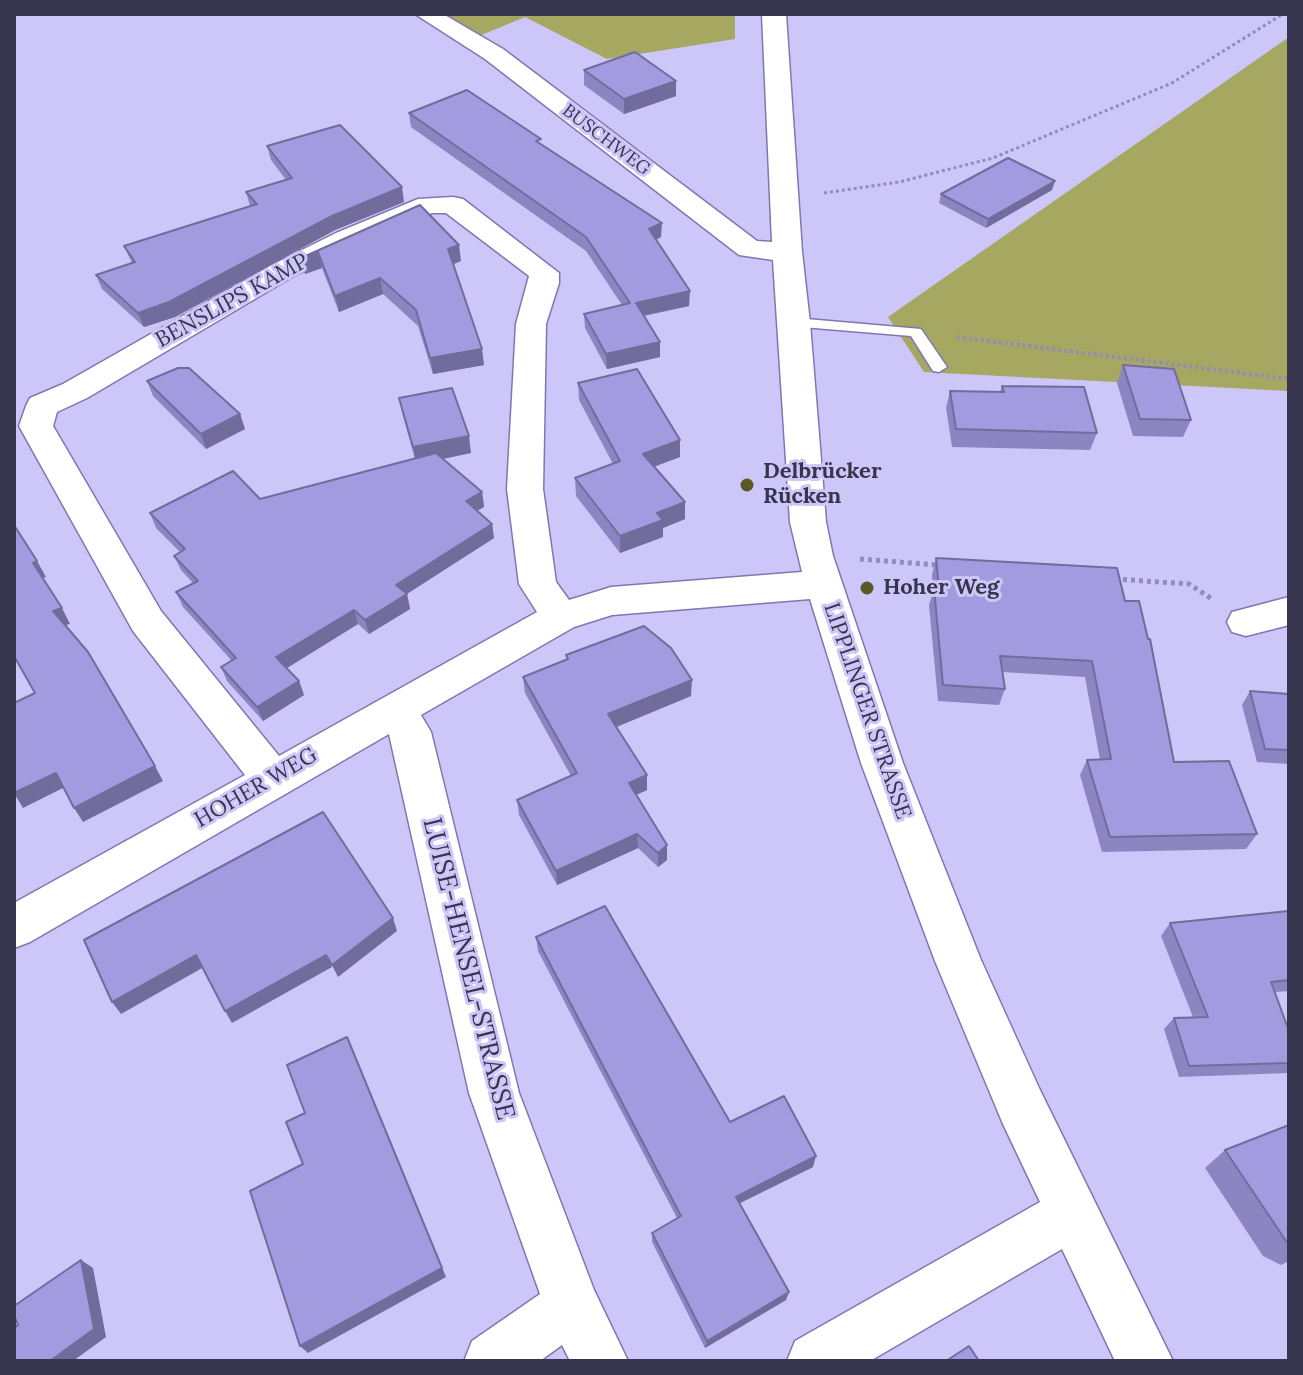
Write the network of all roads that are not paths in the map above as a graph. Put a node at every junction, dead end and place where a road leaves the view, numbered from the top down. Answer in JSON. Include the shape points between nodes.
{"nodes":[{"id":1,"x":427,"y":14,"type":"edge"},
{"id":2,"x":774,"y":14,"type":"edge"},
{"id":3,"x":787,"y":252,"type":"junction"},
{"id":4,"x":795,"y":323,"type":"junction"},
{"id":5,"x":939,"y":367,"type":"dead end"},
{"id":6,"x":819,"y":570,"type":"junction"},
{"id":7,"x":1289,"y":611,"type":"edge"},
{"id":8,"x":560,"y":617,"type":"junction"},
{"id":9,"x":1246,"y":622,"type":"road end"},
{"id":10,"x":395,"y":709,"type":"junction"},
{"id":11,"x":272,"y":778,"type":"junction"},
{"id":12,"x":14,"y":927,"type":"edge"},
{"id":13,"x":1072,"y":1213,"type":"junction"},
{"id":14,"x":572,"y":1305,"type":"junction"},
{"id":15,"x":492,"y":1361,"type":"edge"},
{"id":16,"x":600,"y":1361,"type":"edge"},
{"id":17,"x":815,"y":1361,"type":"edge"},
{"id":18,"x":1145,"y":1361,"type":"edge"}],
"edges":[{"from":1,"to":3,"type":"street","name":"BUSCHWEG","via":[[494,54],[749,249]]},
{"from":2,"to":3,"type":"street","name":"LIPPLINGER STRASSE"},
{"from":3,"to":4,"type":"street","name":"LIPPLINGER STRASSE"},
{"from":4,"to":5,"type":"lane","via":[[916,332]]},
{"from":4,"to":6,"type":"street","name":"LIPPLINGER STRASSE","via":[[808,522]]},
{"from":6,"to":8,"type":"street","name":"HOHER WEG","via":[[611,601]]},
{"from":6,"to":13,"type":"street","name":"LIPPLINGER STRASSE","via":[[882,763],[958,961]]},
{"from":7,"to":9,"type":"street"},
{"from":8,"to":10,"type":"street","name":"HOHER WEG"},
{"from":8,"to":11,"type":"street","name":"BENSLIPS KAMP","via":[[538,584],[525,489],[531,324],[544,273],[453,205],[428,205],[346,239],[42,406],[36,426],[147,621]]},
{"from":10,"to":11,"type":"street","name":"HOHER WEG"},
{"from":10,"to":14,"type":"street","name":"LUISE-HENSEL-STRASSE","via":[[410,732],[494,1093]]},
{"from":11,"to":12,"type":"street","name":"HOHER WEG"},
{"from":13,"to":17,"type":"street"},
{"from":13,"to":18,"type":"street","name":"LIPPLINGER STRASSE"},
{"from":14,"to":15,"type":"street"},
{"from":14,"to":16,"type":"street","name":"LUISE-HENSEL-STRASSE"}]}
